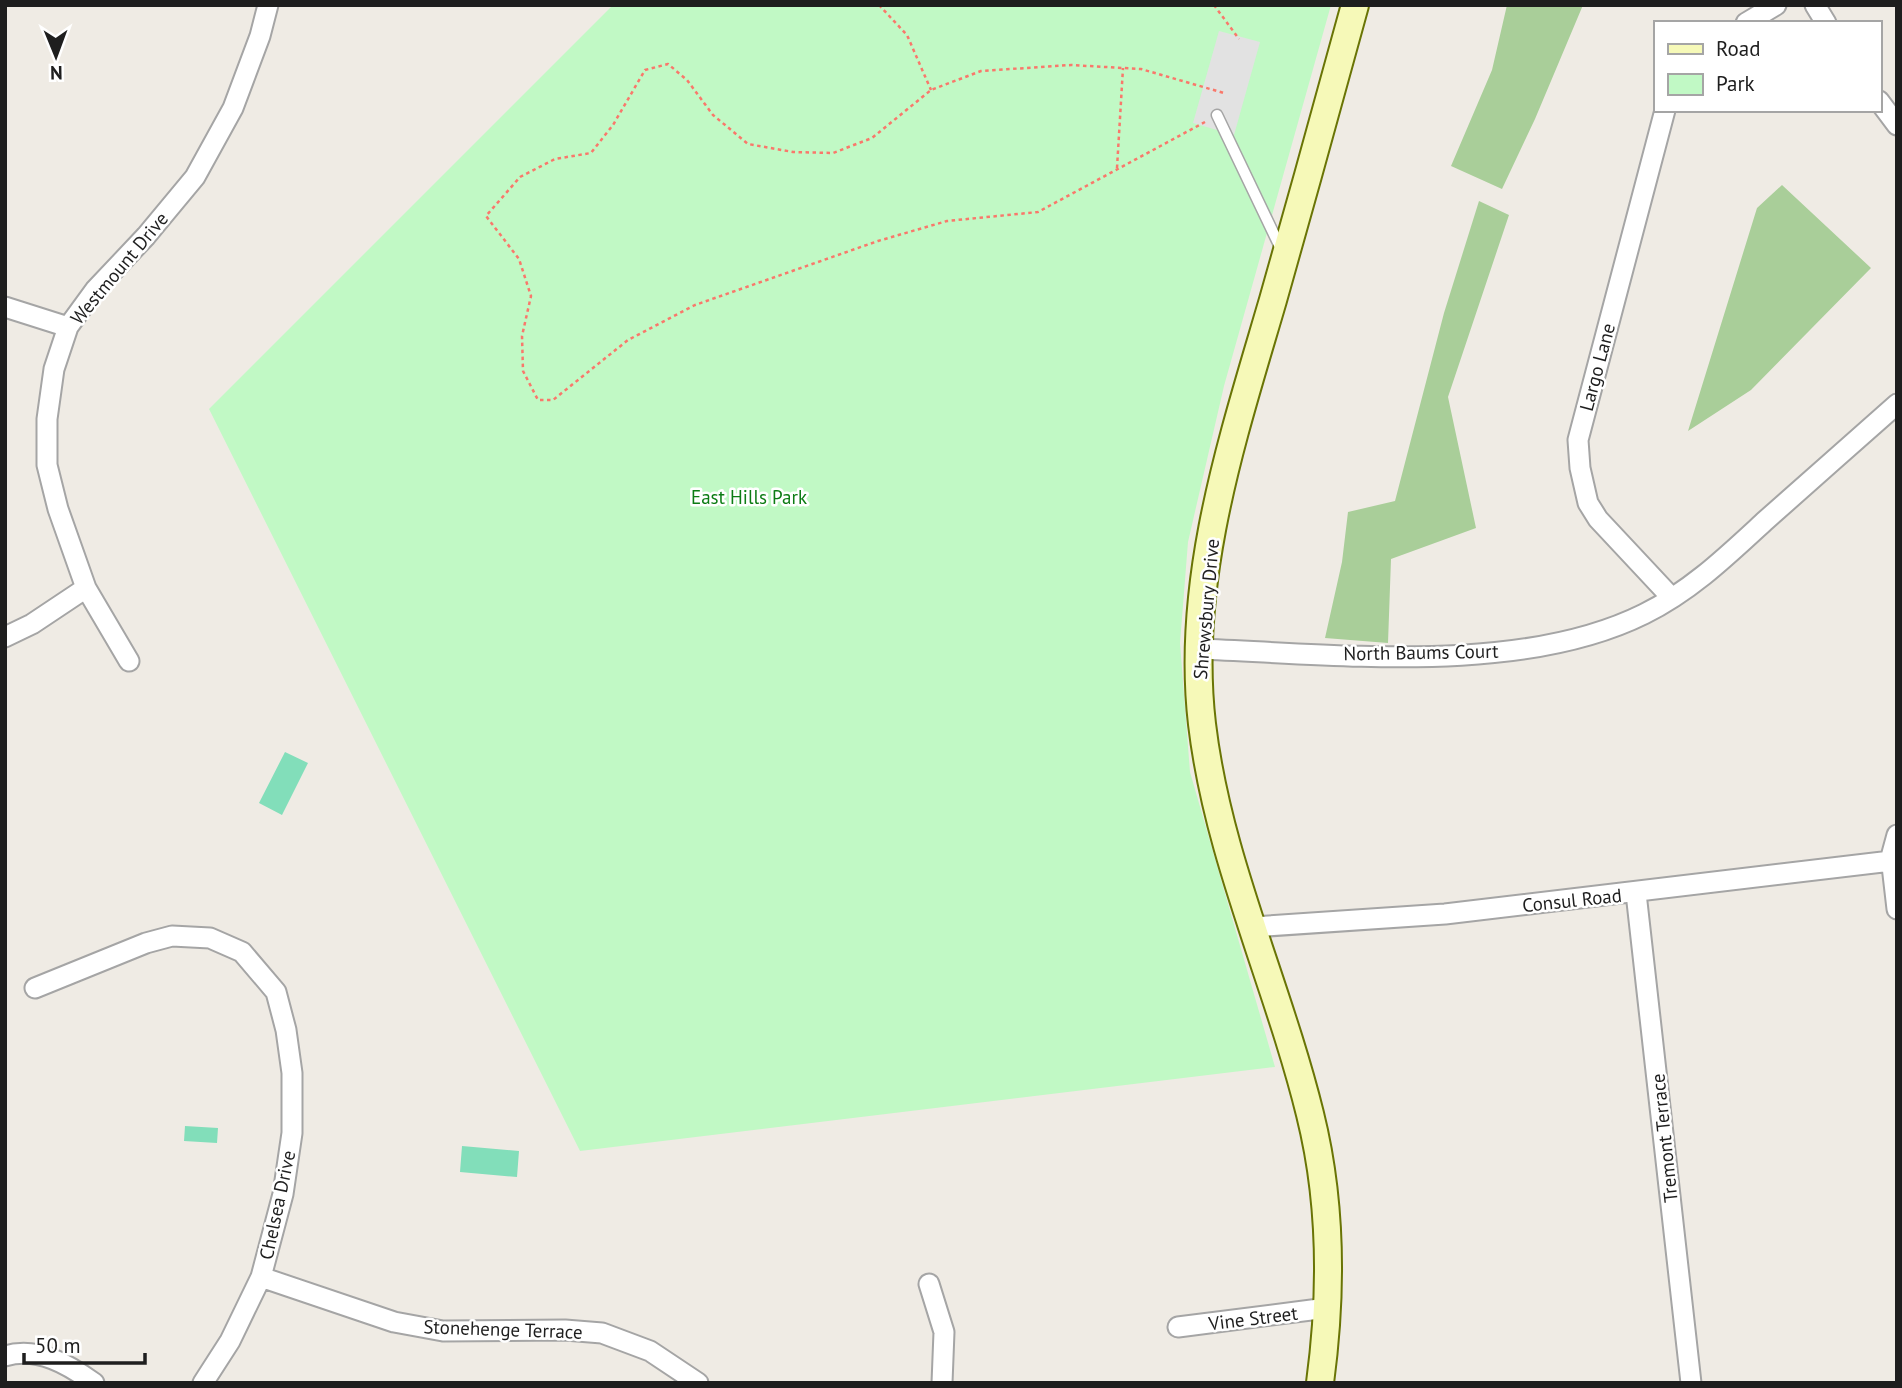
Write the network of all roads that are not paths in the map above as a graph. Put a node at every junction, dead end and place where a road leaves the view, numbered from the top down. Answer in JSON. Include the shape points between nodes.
{"nodes":[{"id":1,"x":268,"y":5,"type":"edge"},
{"id":2,"x":1355,"y":5,"type":"edge"},
{"id":3,"x":1776,"y":5,"type":"edge"},
{"id":4,"x":1815,"y":5,"type":"edge"},
{"id":5,"x":1749,"y":21,"type":"edge"},
{"id":6,"x":1825,"y":21,"type":"edge"},
{"id":7,"x":1881,"y":104,"type":"edge"},
{"id":8,"x":1664,"y":112,"type":"edge"},
{"id":9,"x":1217,"y":115,"type":"road end"},
{"id":10,"x":1897,"y":125,"type":"edge"},
{"id":11,"x":1285,"y":258,"type":"junction"},
{"id":12,"x":5,"y":307,"type":"edge"},
{"id":13,"x":68,"y":327,"type":"junction"},
{"id":14,"x":1897,"y":404,"type":"edge"},
{"id":15,"x":86,"y":588,"type":"junction"},
{"id":16,"x":1671,"y":597,"type":"junction"},
{"id":17,"x":5,"y":637,"type":"edge"},
{"id":18,"x":1199,"y":649,"type":"junction"},
{"id":19,"x":129,"y":661,"type":"dead end"},
{"id":20,"x":1897,"y":835,"type":"edge"},
{"id":21,"x":1891,"y":861,"type":"junction"},
{"id":22,"x":1636,"y":893,"type":"junction"},
{"id":23,"x":1897,"y":909,"type":"edge"},
{"id":24,"x":1253,"y":927,"type":"junction"},
{"id":25,"x":35,"y":988,"type":"dead end"},
{"id":26,"x":261,"y":1277,"type":"junction"},
{"id":27,"x":929,"y":1284,"type":"dead end"},
{"id":28,"x":1327,"y":1308,"type":"junction"},
{"id":29,"x":1178,"y":1327,"type":"dead end"},
{"id":30,"x":5,"y":1356,"type":"edge"},
{"id":31,"x":94,"y":1383,"type":"edge"},
{"id":32,"x":203,"y":1383,"type":"edge"},
{"id":33,"x":698,"y":1383,"type":"edge"},
{"id":34,"x":942,"y":1383,"type":"edge"},
{"id":35,"x":1320,"y":1383,"type":"edge"},
{"id":36,"x":1691,"y":1383,"type":"edge"}],
"edges":[{"from":1,"to":13,"type":"street","name":"Westmount Drive","via":[[233,108],[195,177]]},
{"from":2,"to":11,"type":"main road","name":"Shrewsbury Drive"},
{"from":3,"to":5,"type":"street"},
{"from":4,"to":6,"type":"street"},
{"from":7,"to":10,"type":"street"},
{"from":8,"to":16,"type":"street","name":"Largo Lane","via":[[1578,440],[1588,503]]},
{"from":9,"to":11,"type":"lane"},
{"from":11,"to":18,"type":"main road","name":"Shrewsbury Drive","via":[[1224,468],[1204,585]]},
{"from":12,"to":13,"type":"street"},
{"from":13,"to":15,"type":"street","name":"Westmount Drive","via":[[54,369],[47,465]]},
{"from":14,"to":16,"type":"street","name":"North Baums Court","via":[[1697,582]]},
{"from":15,"to":17,"type":"street"},
{"from":15,"to":19,"type":"street","name":"Westmount Drive"},
{"from":16,"to":18,"type":"street","name":"North Baums Court","via":[[1644,614],[1590,634],[1534,648],[1474,655]]},
{"from":18,"to":24,"type":"main road","name":"Shrewsbury Drive","via":[[1202,724],[1211,782]]},
{"from":20,"to":21,"type":"street"},
{"from":21,"to":22,"type":"street","name":"Consul Road"},
{"from":21,"to":23,"type":"street"},
{"from":22,"to":24,"type":"street","name":"Consul Road","via":[[1444,914]]},
{"from":22,"to":36,"type":"street","name":"Tremont Terrace"},
{"from":24,"to":28,"type":"main road","name":"Shrewsbury Drive","via":[[1314,1132],[1324,1200]]},
{"from":25,"to":26,"type":"street","name":"Chelsea Drive","via":[[172,936],[210,938],[242,952],[276,992],[292,1073],[292,1133],[283,1194]]},
{"from":26,"to":32,"type":"street","name":"Chelsea Drive","via":[[230,1341]]},
{"from":26,"to":33,"type":"street","name":"Stonehenge Terrace","via":[[394,1322],[443,1331],[602,1333],[650,1351]]},
{"from":27,"to":34,"type":"street","via":[[944,1332]]},
{"from":28,"to":29,"type":"street","name":"Vine Street"},
{"from":28,"to":35,"type":"main road","name":"Shrewsbury Drive"},
{"from":30,"to":31,"type":"street","via":[[43,1355],[69,1365]]}]}
